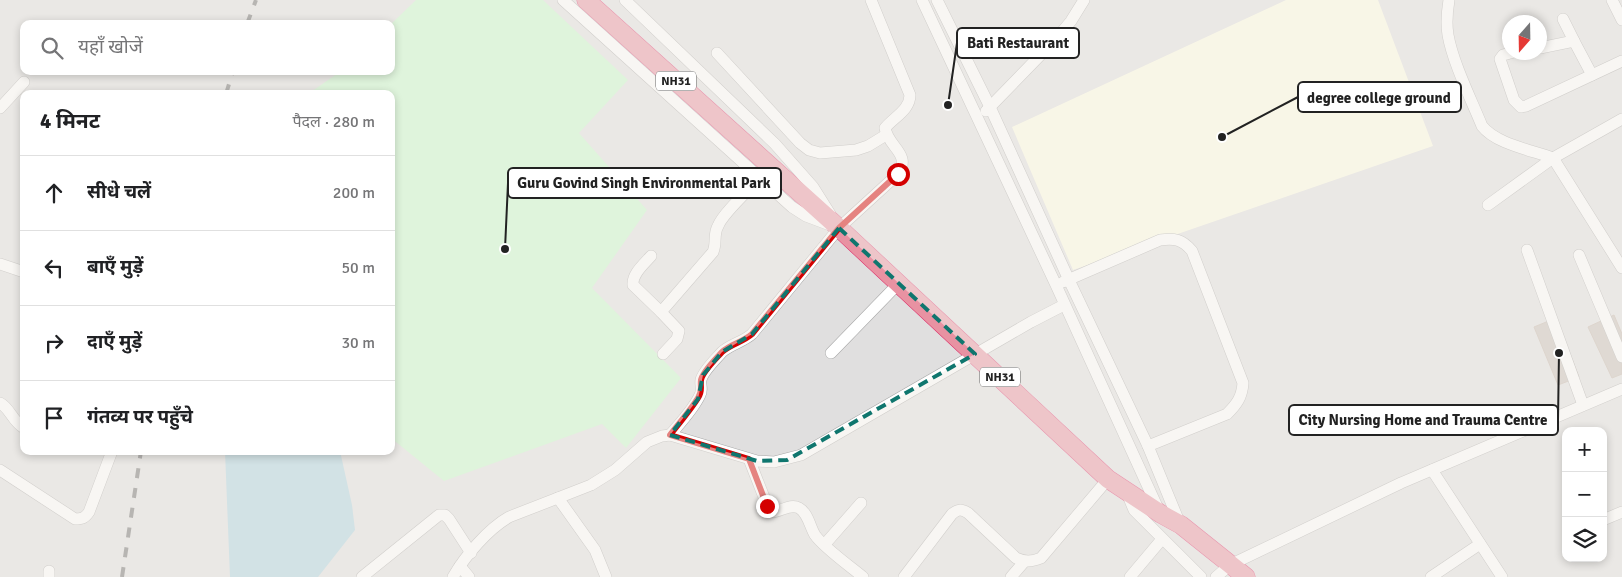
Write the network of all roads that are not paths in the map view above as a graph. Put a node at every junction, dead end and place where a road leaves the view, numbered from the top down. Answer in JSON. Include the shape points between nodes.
{"nodes":[{"id":1,"x":563,"y":0,"type":"edge"},
{"id":2,"x":586,"y":0,"type":"edge"},
{"id":3,"x":625,"y":0,"type":"edge"},
{"id":4,"x":871,"y":0,"type":"edge"},
{"id":5,"x":922,"y":0,"type":"edge"},
{"id":6,"x":937,"y":0,"type":"edge"},
{"id":7,"x":1084,"y":0,"type":"edge"},
{"id":8,"x":1449,"y":0,"type":"edge"},
{"id":9,"x":1612,"y":0,"type":"edge"},
{"id":10,"x":1563,"y":19,"type":"dead end"},
{"id":11,"x":1622,"y":20,"type":"edge"},
{"id":12,"x":1574,"y":42,"type":"junction"},
{"id":13,"x":1547,"y":47,"type":"edge"},
{"id":14,"x":717,"y":53,"type":"dead end"},
{"id":15,"x":1502,"y":56,"type":"edge"},
{"id":16,"x":1622,"y":61,"type":"edge"},
{"id":17,"x":1592,"y":75,"type":"junction"},
{"id":18,"x":24,"y":82,"type":"dead end"},
{"id":19,"x":990,"y":107,"type":"junction"},
{"id":20,"x":0,"y":108,"type":"edge"},
{"id":21,"x":978,"y":119,"type":"junction"},
{"id":22,"x":1622,"y":119,"type":"edge"},
{"id":23,"x":886,"y":135,"type":"junction"},
{"id":24,"x":1553,"y":158,"type":"junction"},
{"id":25,"x":762,"y":170,"type":"junction"},
{"id":26,"x":1488,"y":205,"type":"dead end"},
{"id":27,"x":839,"y":228,"type":"junction"},
{"id":28,"x":1528,"y":250,"type":"dead end"},
{"id":29,"x":1579,"y":255,"type":"dead end"},
{"id":30,"x":651,"y":256,"type":"dead end"},
{"id":31,"x":0,"y":264,"type":"edge"},
{"id":32,"x":1622,"y":268,"type":"edge"},
{"id":33,"x":20,"y":271,"type":"edge"},
{"id":34,"x":1069,"y":280,"type":"junction"},
{"id":35,"x":898,"y":284,"type":"junction"},
{"id":36,"x":1056,"y":285,"type":"junction"},
{"id":37,"x":1064,"y":305,"type":"junction"},
{"id":38,"x":661,"y":312,"type":"junction"},
{"id":39,"x":831,"y":353,"type":"dead end"},
{"id":40,"x":663,"y":354,"type":"dead end"},
{"id":41,"x":976,"y":354,"type":"junction"},
{"id":42,"x":1622,"y":357,"type":"edge"},
{"id":43,"x":1622,"y":389,"type":"edge"},
{"id":44,"x":0,"y":404,"type":"edge"},
{"id":45,"x":1583,"y":406,"type":"junction"},
{"id":46,"x":20,"y":425,"type":"edge"},
{"id":47,"x":670,"y":435,"type":"junction"},
{"id":48,"x":1148,"y":446,"type":"junction"},
{"id":49,"x":110,"y":455,"type":"edge"},
{"id":50,"x":749,"y":459,"type":"junction"},
{"id":51,"x":0,"y":470,"type":"edge"},
{"id":52,"x":1432,"y":470,"type":"junction"},
{"id":53,"x":1108,"y":479,"type":"junction"},
{"id":54,"x":1128,"y":493,"type":"junction"},
{"id":55,"x":558,"y":498,"type":"junction"},
{"id":56,"x":860,"y":503,"type":"dead end"},
{"id":57,"x":1622,"y":512,"type":"edge"},
{"id":58,"x":1161,"y":514,"type":"junction"},
{"id":59,"x":1607,"y":518,"type":"edge"},
{"id":60,"x":1181,"y":525,"type":"junction"},
{"id":61,"x":1162,"y":539,"type":"junction"},
{"id":62,"x":825,"y":544,"type":"junction"},
{"id":63,"x":1480,"y":544,"type":"junction"},
{"id":64,"x":471,"y":553,"type":"junction"},
{"id":65,"x":1024,"y":562,"type":"junction"},
{"id":66,"x":1230,"y":565,"type":"junction"},
{"id":67,"x":460,"y":566,"type":"junction"},
{"id":68,"x":362,"y":577,"type":"edge"},
{"id":69,"x":453,"y":577,"type":"edge"},
{"id":70,"x":469,"y":577,"type":"edge"},
{"id":71,"x":606,"y":577,"type":"edge"},
{"id":72,"x":863,"y":577,"type":"edge"},
{"id":73,"x":904,"y":577,"type":"edge"},
{"id":74,"x":1011,"y":577,"type":"edge"},
{"id":75,"x":1130,"y":577,"type":"edge"},
{"id":76,"x":1201,"y":577,"type":"edge"},
{"id":77,"x":1216,"y":577,"type":"edge"},
{"id":78,"x":1246,"y":577,"type":"edge"},
{"id":79,"x":1431,"y":577,"type":"edge"},
{"id":80,"x":1502,"y":577,"type":"edge"}],
"edges":[{"from":1,"to":25,"type":"street"},
{"from":2,"to":25,"type":"highway","number":"NH31"},
{"from":3,"to":27,"type":"street","via":[[775,144],[813,187]]},
{"from":4,"to":23,"type":"street","via":[[910,95],[907,107],[885,128]]},
{"from":5,"to":21,"type":"street"},
{"from":6,"to":19,"type":"street"},
{"from":7,"to":19,"type":"street","via":[[1056,39]]},
{"from":8,"to":24,"type":"street","via":[[1447,20],[1452,50],[1482,126],[1497,139]]},
{"from":9,"to":11,"type":"street"},
{"from":10,"to":12,"type":"street"},
{"from":12,"to":13,"type":"street"},
{"from":12,"to":17,"type":"street"},
{"from":14,"to":23,"type":"street","via":[[810,150],[820,153],[856,150]]},
{"from":15,"to":17,"type":"street","via":[[1500,59],[1514,100],[1521,107]]},
{"from":16,"to":17,"type":"street"},
{"from":18,"to":20,"type":"street"},
{"from":19,"to":21,"type":"street"},
{"from":19,"to":34,"type":"street"},
{"from":21,"to":36,"type":"street"},
{"from":22,"to":24,"type":"street"},
{"from":23,"to":27,"type":"street","via":[[901,156],[902,168]]},
{"from":24,"to":26,"type":"street"},
{"from":24,"to":32,"type":"street"},
{"from":25,"to":27,"type":"highway","number":"NH31"},
{"from":25,"to":38,"type":"street","via":[[720,221],[712,252]]},
{"from":27,"to":35,"type":"highway","number":"NH31"},
{"from":27,"to":47,"type":"street","via":[[752,334],[722,352],[703,375],[702,392]]},
{"from":28,"to":45,"type":"street"},
{"from":29,"to":42,"type":"street"},
{"from":30,"to":38,"type":"street","via":[[633,280],[634,285]]},
{"from":31,"to":33,"type":"street"},
{"from":34,"to":36,"type":"street"},
{"from":34,"to":48,"type":"street"},
{"from":34,"to":48,"type":"street","via":[[1160,240],[1174,238],[1186,243],[1192,251],[1243,383],[1243,393],[1227,414]]},
{"from":35,"to":39,"type":"street"},
{"from":35,"to":41,"type":"highway","number":"NH31"},
{"from":36,"to":37,"type":"street"},
{"from":37,"to":41,"type":"street"},
{"from":37,"to":58,"type":"street"},
{"from":38,"to":40,"type":"street","via":[[679,330],[677,339]]},
{"from":41,"to":50,"type":"street","via":[[802,454],[774,462]]},
{"from":41,"to":53,"type":"highway","number":"NH31"},
{"from":43,"to":45,"type":"street"},
{"from":44,"to":46,"type":"street"},
{"from":45,"to":52,"type":"street"},
{"from":47,"to":50,"type":"street"},
{"from":47,"to":55,"type":"street","via":[[654,438],[604,477]]},
{"from":48,"to":60,"type":"street"},
{"from":49,"to":51,"type":"street","via":[[89,512],[81,519],[75,519]]},
{"from":50,"to":62,"type":"street","via":[[769,510],[800,509],[814,534]]},
{"from":52,"to":63,"type":"street"},
{"from":52,"to":66,"type":"street"},
{"from":53,"to":54,"type":"highway","number":"NH31"},
{"from":53,"to":65,"type":"street","via":[[1041,558]]},
{"from":54,"to":58,"type":"highway","number":"NH31"},
{"from":54,"to":61,"type":"street","via":[[1134,510]]},
{"from":55,"to":64,"type":"street","via":[[500,522]]},
{"from":55,"to":71,"type":"street","via":[[595,550]]},
{"from":56,"to":62,"type":"street"},
{"from":57,"to":59,"type":"street"},
{"from":58,"to":60,"type":"highway","number":"NH31"},
{"from":60,"to":66,"type":"highway","number":"NH31"},
{"from":61,"to":75,"type":"street"},
{"from":61,"to":76,"type":"street"},
{"from":62,"to":72,"type":"street"},
{"from":63,"to":79,"type":"street"},
{"from":63,"to":80,"type":"street"},
{"from":64,"to":67,"type":"street"},
{"from":64,"to":68,"type":"street","via":[[449,519],[439,514]]},
{"from":65,"to":73,"type":"street","via":[[968,512],[957,510]]},
{"from":65,"to":74,"type":"street"},
{"from":66,"to":77,"type":"street"},
{"from":66,"to":78,"type":"highway","number":"NH31"},
{"from":67,"to":69,"type":"street"},
{"from":67,"to":70,"type":"street"}]}
